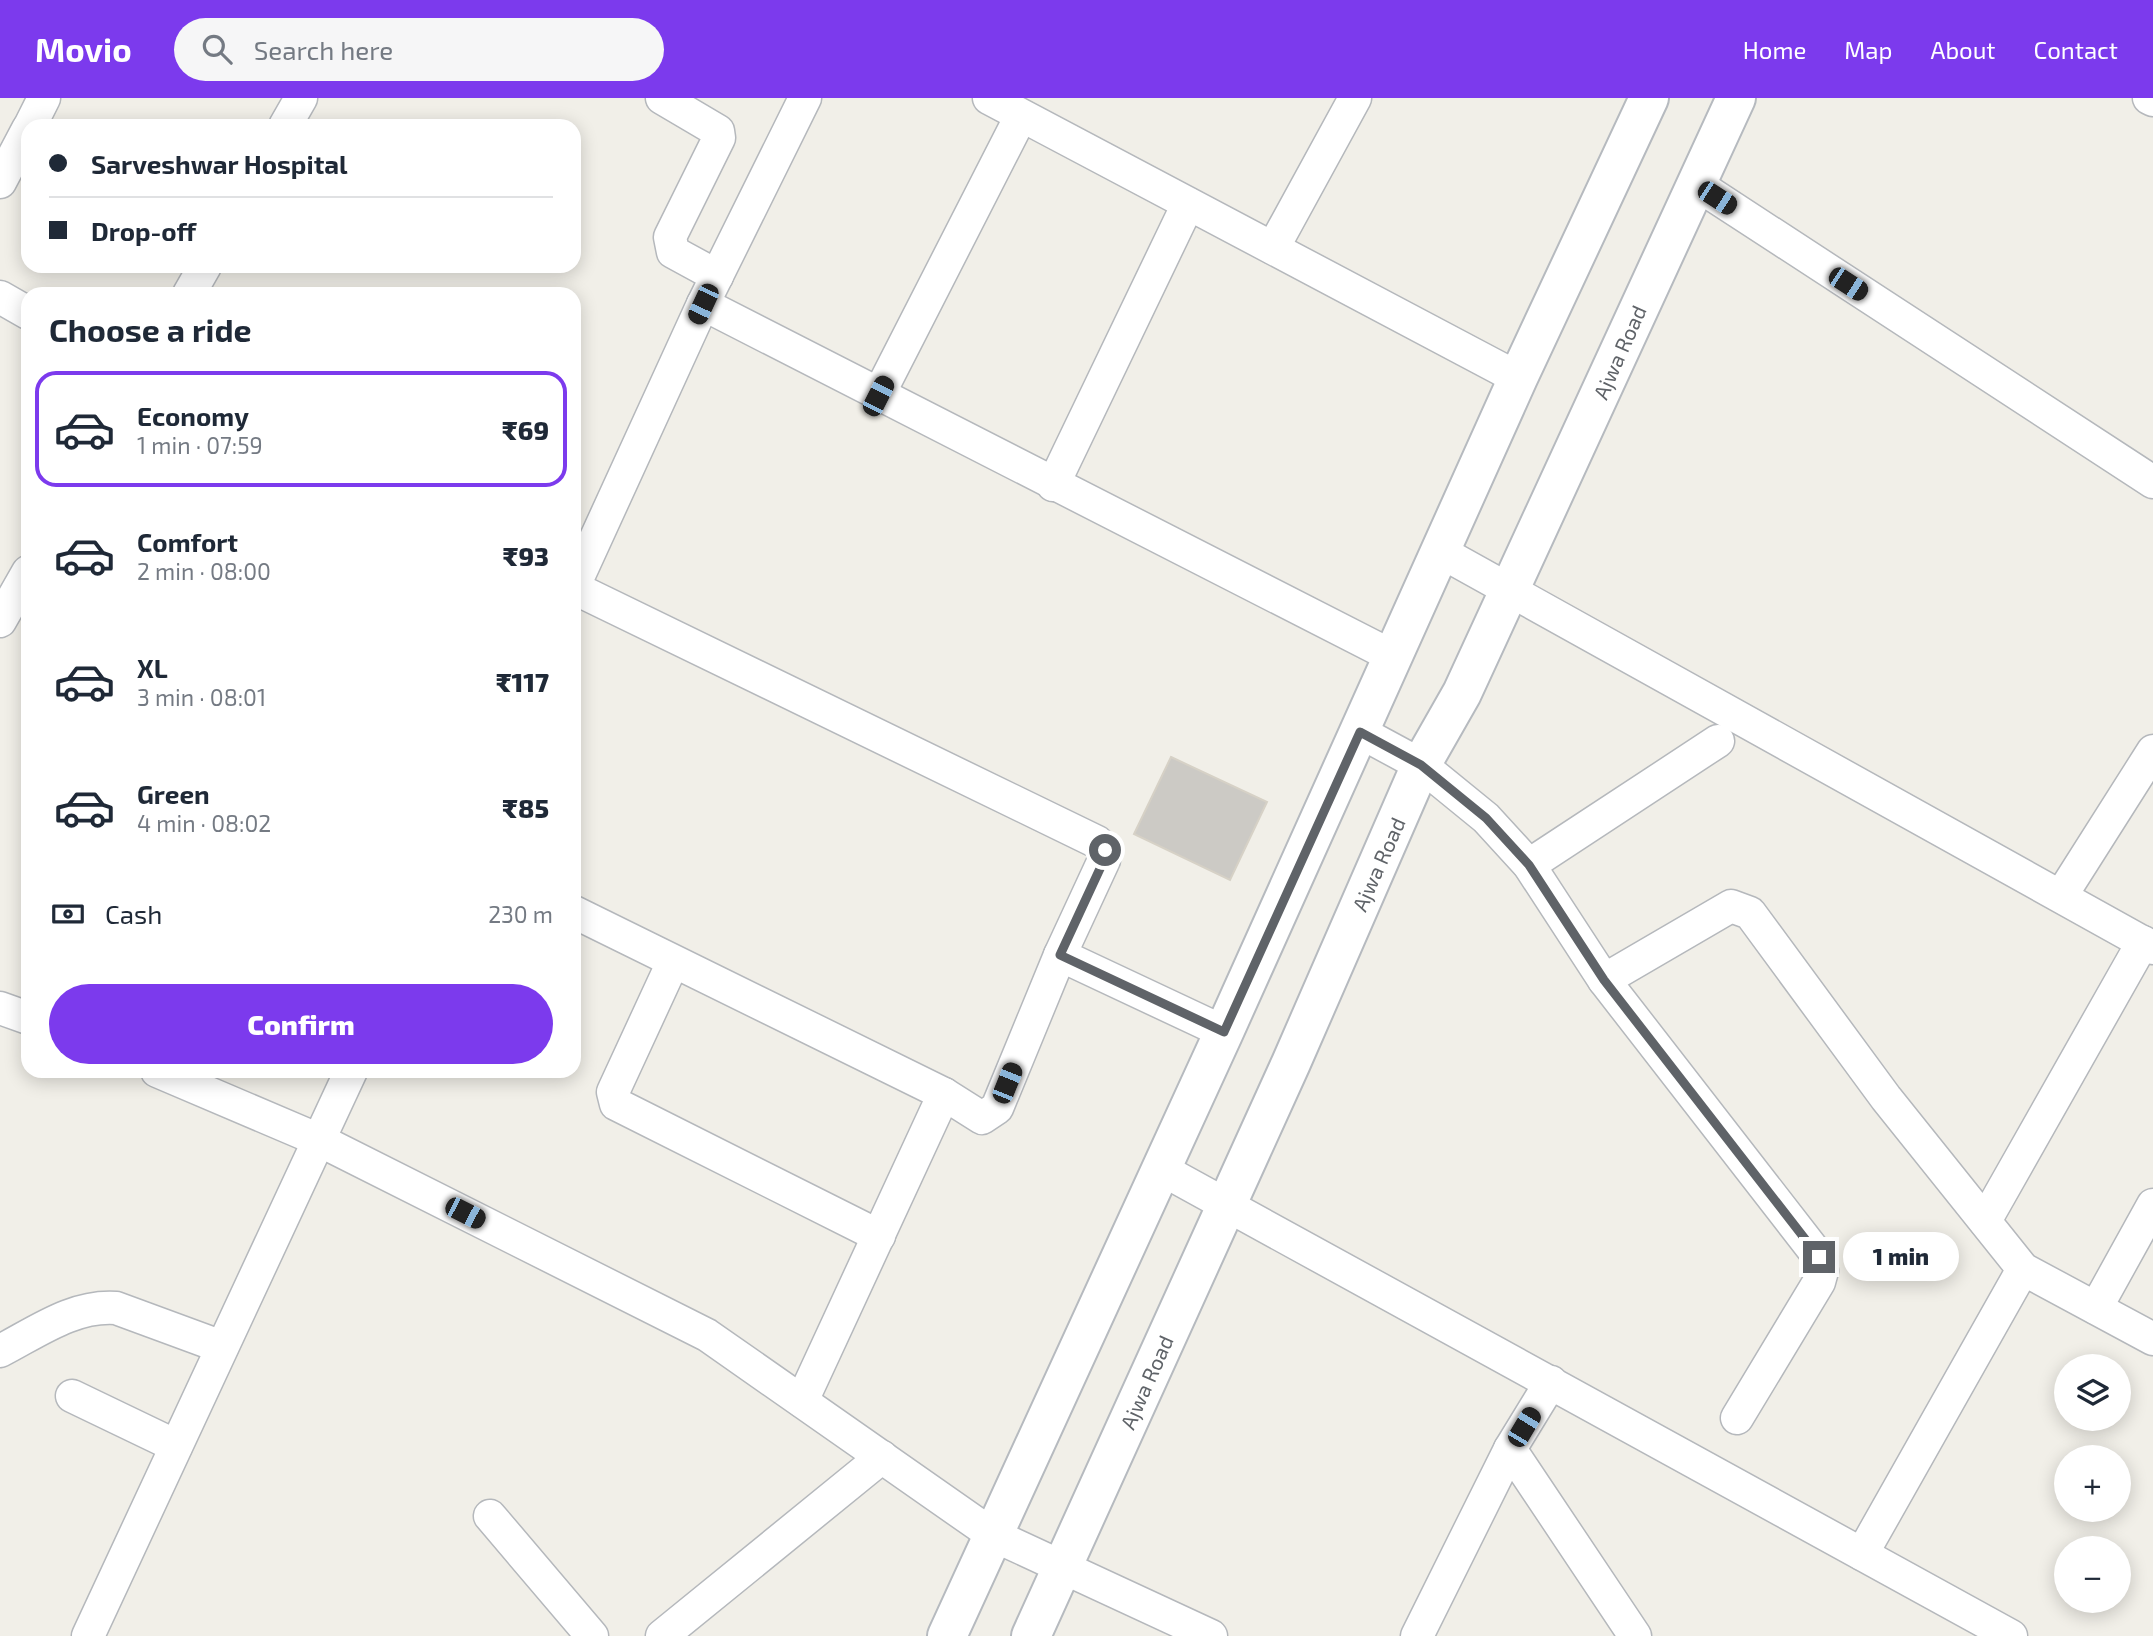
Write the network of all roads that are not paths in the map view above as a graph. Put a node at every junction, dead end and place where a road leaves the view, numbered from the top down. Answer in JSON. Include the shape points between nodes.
{"nodes":[{"id":1,"x":44,"y":98,"type":"edge"},
{"id":2,"x":662,"y":98,"type":"edge"},
{"id":3,"x":805,"y":98,"type":"edge"},
{"id":4,"x":989,"y":98,"type":"edge"},
{"id":5,"x":1355,"y":98,"type":"edge"},
{"id":6,"x":1649,"y":98,"type":"edge"},
{"id":7,"x":1736,"y":98,"type":"edge"},
{"id":8,"x":1021,"y":116,"type":"junction"},
{"id":9,"x":34,"y":119,"type":"edge"},
{"id":10,"x":21,"y":143,"type":"edge"},
{"id":11,"x":0,"y":182,"type":"edge"},
{"id":12,"x":1696,"y":184,"type":"junction"},
{"id":13,"x":1188,"y":204,"type":"junction"},
{"id":14,"x":1273,"y":248,"type":"junction"},
{"id":15,"x":718,"y":276,"type":"junction"},
{"id":16,"x":0,"y":297,"type":"edge"},
{"id":17,"x":703,"y":304,"type":"junction"},
{"id":18,"x":21,"y":309,"type":"edge"},
{"id":19,"x":1518,"y":378,"type":"junction"},
{"id":20,"x":878,"y":396,"type":"junction"},
{"id":21,"x":2153,"y":482,"type":"edge"},
{"id":22,"x":1053,"y":485,"type":"junction"},
{"id":23,"x":1441,"y":552,"type":"junction"},
{"id":24,"x":581,"y":565,"type":"edge"},
{"id":25,"x":581,"y":579,"type":"edge"},
{"id":26,"x":1510,"y":589,"type":"junction"},
{"id":27,"x":21,"y":591,"type":"edge"},
{"id":28,"x":11,"y":617,"type":"edge"},
{"id":29,"x":1394,"y":657,"type":"junction"},
{"id":30,"x":1360,"y":732,"type":"junction"},
{"id":31,"x":1718,"y":741,"type":"dead end"},
{"id":32,"x":2153,"y":751,"type":"edge"},
{"id":33,"x":1421,"y":765,"type":"junction"},
{"id":34,"x":1529,"y":865,"type":"junction"},
{"id":35,"x":2061,"y":896,"type":"junction"},
{"id":36,"x":581,"y":916,"type":"edge"},
{"id":37,"x":2148,"y":945,"type":"edge"},
{"id":38,"x":1060,"y":955,"type":"junction"},
{"id":39,"x":673,"y":962,"type":"junction"},
{"id":40,"x":1604,"y":980,"type":"junction"},
{"id":41,"x":0,"y":1008,"type":"edge"},
{"id":42,"x":21,"y":1016,"type":"edge"},
{"id":43,"x":1224,"y":1032,"type":"junction"},
{"id":44,"x":173,"y":1078,"type":"edge"},
{"id":45,"x":348,"y":1078,"type":"edge"},
{"id":46,"x":944,"y":1094,"type":"junction"},
{"id":47,"x":319,"y":1140,"type":"junction"},
{"id":48,"x":1161,"y":1170,"type":"junction"},
{"id":49,"x":1227,"y":1203,"type":"junction"},
{"id":50,"x":2153,"y":1205,"type":"edge"},
{"id":51,"x":1985,"y":1221,"type":"junction"},
{"id":52,"x":879,"y":1236,"type":"junction"},
{"id":53,"x":2023,"y":1269,"type":"junction"},
{"id":54,"x":2096,"y":1308,"type":"junction"},
{"id":55,"x":2153,"y":1339,"type":"edge"},
{"id":56,"x":222,"y":1348,"type":"junction"},
{"id":57,"x":0,"y":1351,"type":"edge"},
{"id":58,"x":1551,"y":1382,"type":"junction"},
{"id":59,"x":72,"y":1396,"type":"dead end"},
{"id":60,"x":802,"y":1401,"type":"junction"},
{"id":61,"x":1737,"y":1418,"type":"dead end"},
{"id":62,"x":176,"y":1446,"type":"junction"},
{"id":63,"x":1510,"y":1449,"type":"junction"},
{"id":64,"x":882,"y":1457,"type":"junction"},
{"id":65,"x":490,"y":1516,"type":"dead end"},
{"id":66,"x":993,"y":1535,"type":"junction"},
{"id":67,"x":1862,"y":1554,"type":"junction"},
{"id":68,"x":1064,"y":1565,"type":"junction"},
{"id":69,"x":88,"y":1636,"type":"edge"},
{"id":70,"x":592,"y":1636,"type":"edge"},
{"id":71,"x":662,"y":1636,"type":"edge"},
{"id":72,"x":947,"y":1636,"type":"edge"},
{"id":73,"x":1031,"y":1636,"type":"edge"},
{"id":74,"x":1211,"y":1636,"type":"edge"},
{"id":75,"x":1417,"y":1636,"type":"edge"},
{"id":76,"x":1635,"y":1636,"type":"edge"},
{"id":77,"x":2011,"y":1636,"type":"edge"}],
"edges":[{"from":1,"to":9,"type":"street"},
{"from":2,"to":15,"type":"street","via":[[718,131],[719,138],[669,246]]},
{"from":3,"to":15,"type":"street"},
{"from":4,"to":8,"type":"street"},
{"from":5,"to":14,"type":"street"},
{"from":6,"to":19,"type":"main road"},
{"from":7,"to":12,"type":"main road","name":"Ajwa Road"},
{"from":8,"to":13,"type":"street"},
{"from":8,"to":20,"type":"street"},
{"from":10,"to":11,"type":"street"},
{"from":12,"to":21,"type":"street"},
{"from":12,"to":26,"type":"main road","name":"Ajwa Road"},
{"from":13,"to":14,"type":"street"},
{"from":13,"to":22,"type":"street"},
{"from":14,"to":19,"type":"street"},
{"from":15,"to":17,"type":"street"},
{"from":16,"to":18,"type":"street"},
{"from":17,"to":20,"type":"street"},
{"from":17,"to":24,"type":"street"},
{"from":19,"to":23,"type":"main road"},
{"from":20,"to":22,"type":"street"},
{"from":22,"to":29,"type":"street"},
{"from":23,"to":26,"type":"street"},
{"from":23,"to":29,"type":"main road"},
{"from":25,"to":38,"type":"street","via":[[1097,842],[1105,850],[1104,860]]},
{"from":26,"to":33,"type":"main road","name":"Ajwa Road","via":[[1462,693]]},
{"from":26,"to":35,"type":"street"},
{"from":27,"to":28,"type":"street"},
{"from":29,"to":30,"type":"main road"},
{"from":30,"to":33,"type":"street"},
{"from":30,"to":43,"type":"main road"},
{"from":31,"to":34,"type":"street"},
{"from":32,"to":35,"type":"street"},
{"from":33,"to":34,"type":"street","via":[[1486,818]]},
{"from":33,"to":49,"type":"main road","name":"Ajwa Road"},
{"from":34,"to":40,"type":"street"},
{"from":35,"to":37,"type":"street"},
{"from":36,"to":39,"type":"street"},
{"from":37,"to":51,"type":"street"},
{"from":38,"to":43,"type":"street"},
{"from":38,"to":46,"type":"street","via":[[997,1108],[982,1118]]},
{"from":39,"to":46,"type":"street"},
{"from":39,"to":52,"type":"street","via":[[613,1092],[617,1104]]},
{"from":40,"to":51,"type":"street","via":[[1731,906],[1750,913],[1886,1098]]},
{"from":40,"to":61,"type":"street","via":[[1819,1257],[1819,1282]]},
{"from":41,"to":42,"type":"street"},
{"from":43,"to":48,"type":"main road"},
{"from":44,"to":47,"type":"street"},
{"from":45,"to":47,"type":"street"},
{"from":46,"to":52,"type":"street"},
{"from":47,"to":56,"type":"street"},
{"from":47,"to":60,"type":"street","via":[[707,1335]]},
{"from":48,"to":49,"type":"street"},
{"from":48,"to":66,"type":"main road"},
{"from":49,"to":58,"type":"street"},
{"from":49,"to":68,"type":"main road","name":"Ajwa Road"},
{"from":50,"to":54,"type":"street"},
{"from":51,"to":53,"type":"street"},
{"from":52,"to":60,"type":"street"},
{"from":53,"to":54,"type":"street"},
{"from":53,"to":67,"type":"street"},
{"from":54,"to":55,"type":"street"},
{"from":56,"to":57,"type":"street","via":[[116,1308],[98,1307],[79,1310]]},
{"from":56,"to":62,"type":"street"},
{"from":58,"to":63,"type":"street"},
{"from":58,"to":67,"type":"street"},
{"from":59,"to":62,"type":"street"},
{"from":60,"to":64,"type":"street"},
{"from":62,"to":69,"type":"street"},
{"from":63,"to":75,"type":"street"},
{"from":63,"to":76,"type":"street"},
{"from":64,"to":66,"type":"street"},
{"from":64,"to":71,"type":"street"},
{"from":65,"to":70,"type":"street"},
{"from":66,"to":68,"type":"street"},
{"from":66,"to":72,"type":"main road"},
{"from":67,"to":77,"type":"street"},
{"from":68,"to":73,"type":"main road","name":"Ajwa Road"},
{"from":68,"to":74,"type":"street"}]}
